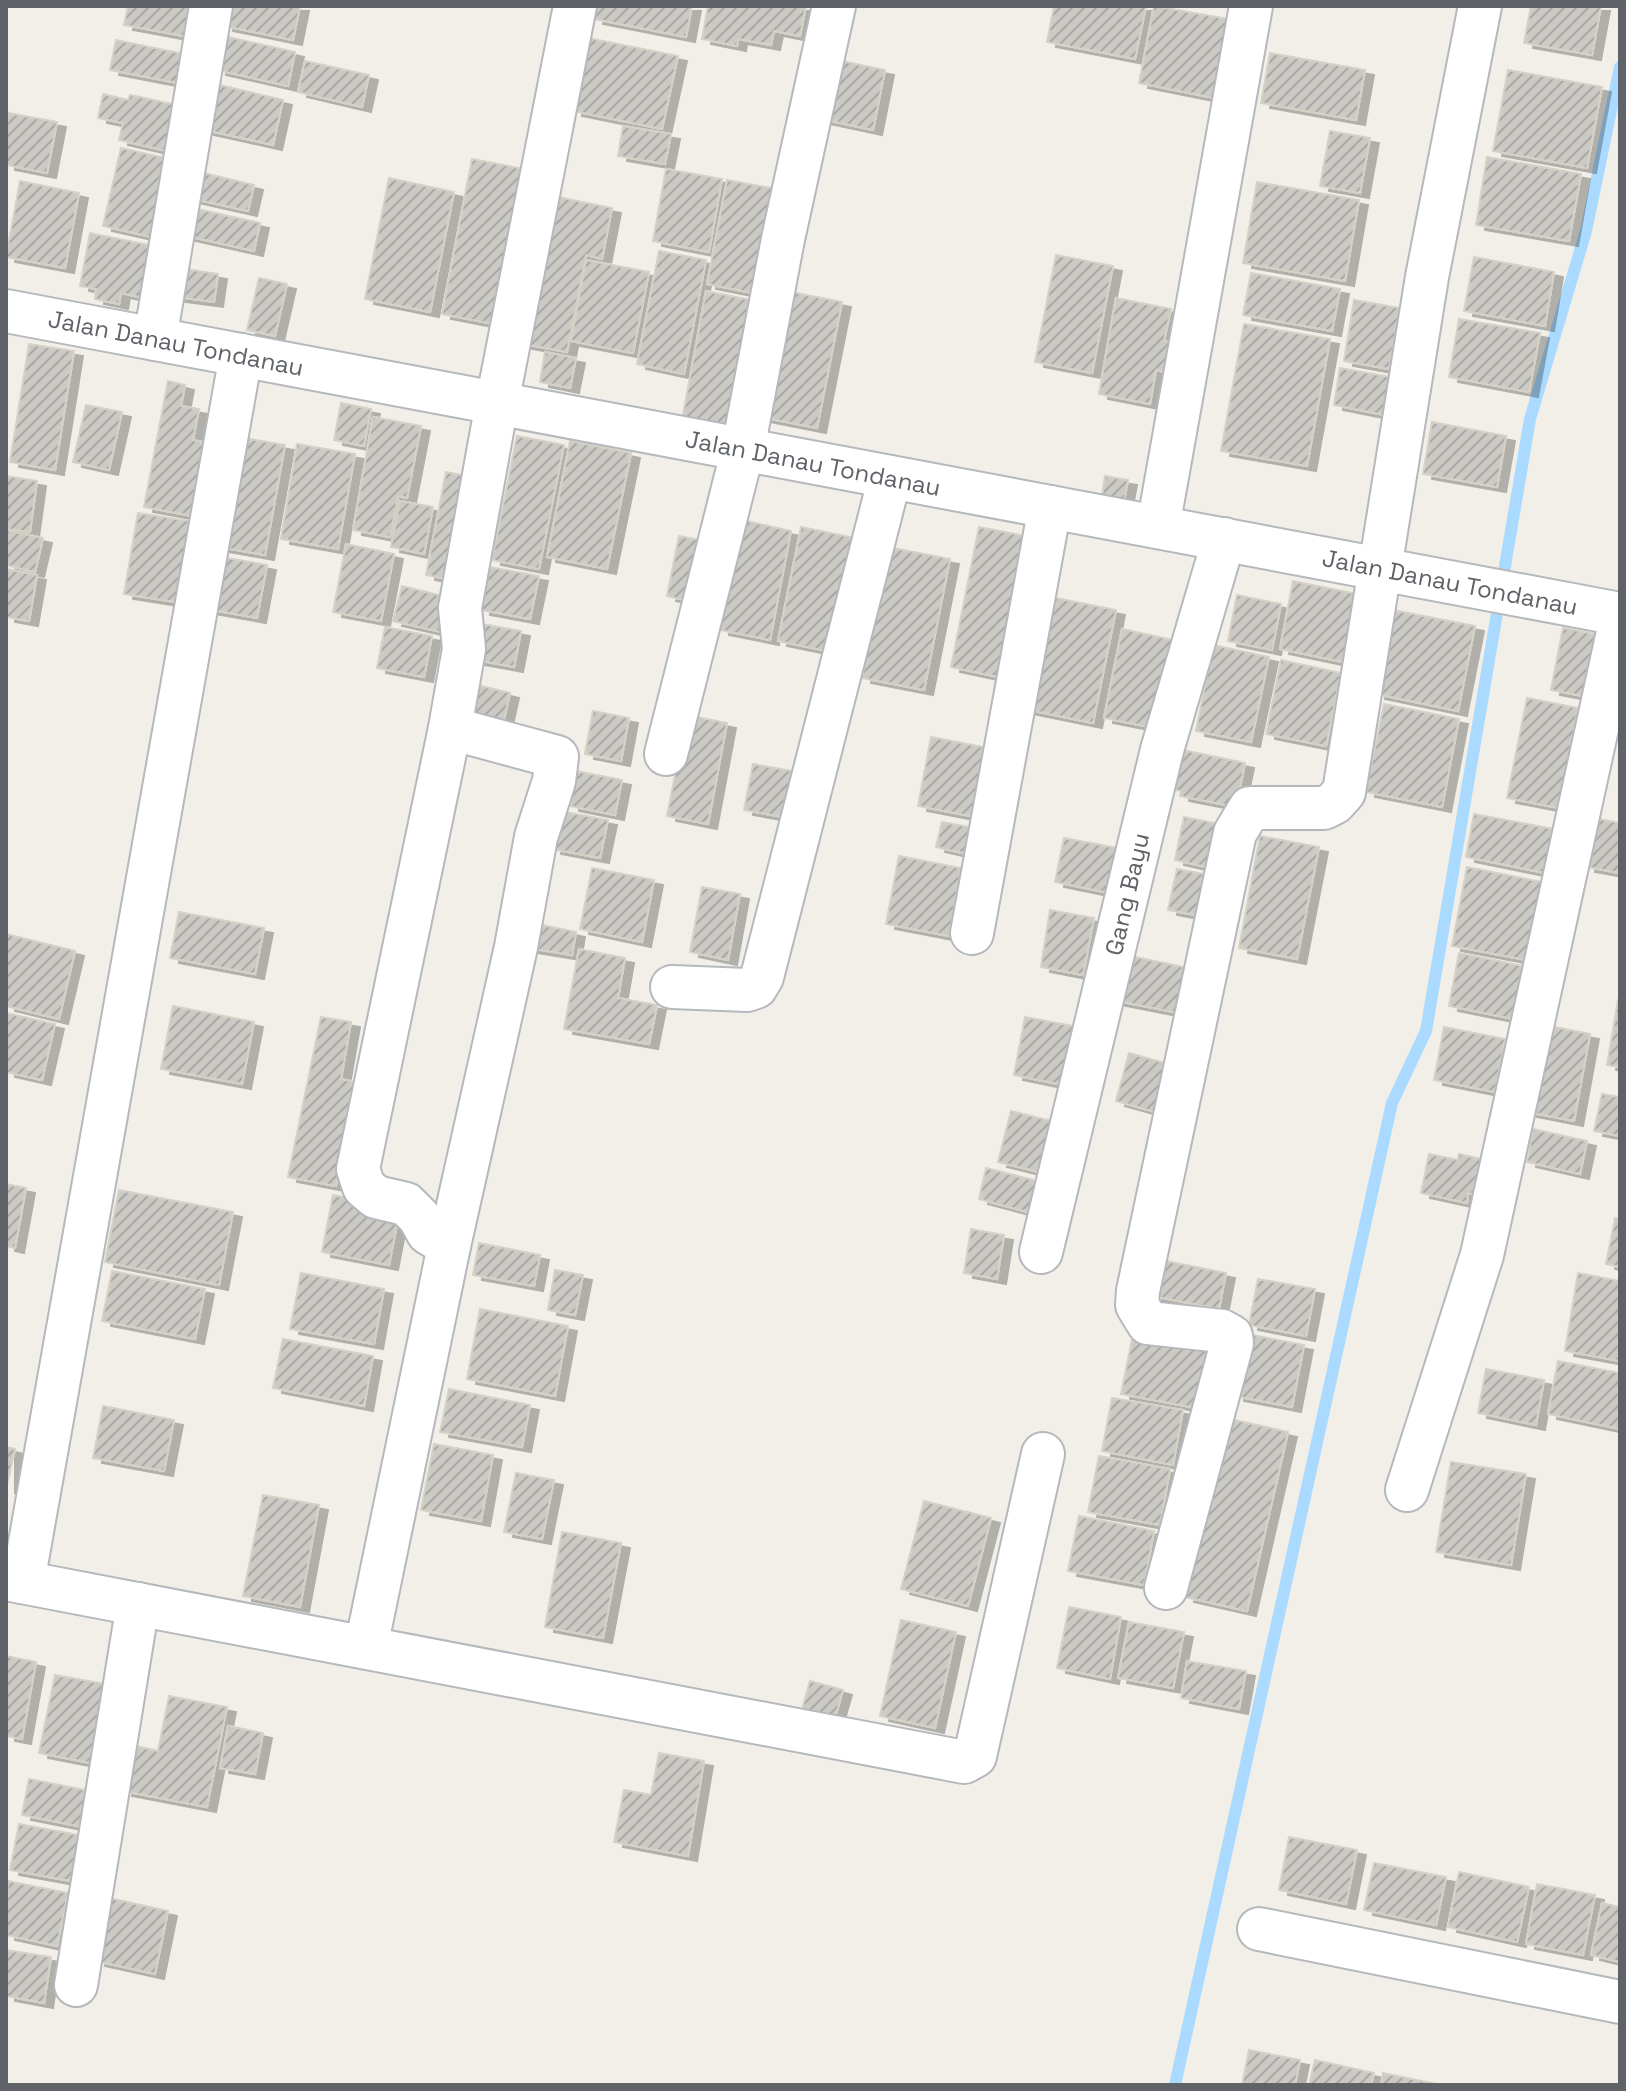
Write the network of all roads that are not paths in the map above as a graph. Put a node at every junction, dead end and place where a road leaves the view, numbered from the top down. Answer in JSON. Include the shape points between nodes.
{"nodes":[{"id":1,"x":211,"y":6,"type":"edge"},
{"id":2,"x":575,"y":6,"type":"edge"},
{"id":3,"x":834,"y":6,"type":"edge"},
{"id":4,"x":1251,"y":6,"type":"edge"},
{"id":5,"x":1480,"y":6,"type":"edge"},
{"id":6,"x":6,"y":311,"type":"edge"},
{"id":7,"x":155,"y":339,"type":"junction"},
{"id":8,"x":241,"y":355,"type":"junction"},
{"id":9,"x":497,"y":403,"type":"junction"},
{"id":10,"x":743,"y":449,"type":"junction"},
{"id":11,"x":890,"y":477,"type":"junction"},
{"id":12,"x":1050,"y":507,"type":"junction"},
{"id":13,"x":1158,"y":527,"type":"junction"},
{"id":14,"x":1224,"y":539,"type":"junction"},
{"id":15,"x":1382,"y":569,"type":"junction"},
{"id":16,"x":1620,"y":614,"type":"edge"},
{"id":17,"x":1620,"y":623,"type":"edge"},
{"id":18,"x":450,"y":728,"type":"junction"},
{"id":19,"x":666,"y":754,"type":"dead end"},
{"id":20,"x":972,"y":933,"type":"dead end"},
{"id":21,"x":672,"y":987,"type":"dead end"},
{"id":22,"x":449,"y":1246,"type":"junction"},
{"id":23,"x":1041,"y":1252,"type":"dead end"},
{"id":24,"x":1043,"y":1454,"type":"dead end"},
{"id":25,"x":1407,"y":1490,"type":"dead end"},
{"id":26,"x":15,"y":1580,"type":"edge"},
{"id":27,"x":1166,"y":1588,"type":"dead end"},
{"id":28,"x":138,"y":1604,"type":"junction"},
{"id":29,"x":366,"y":1647,"type":"junction"},
{"id":30,"x":1259,"y":1929,"type":"dead end"},
{"id":31,"x":76,"y":1985,"type":"dead end"},
{"id":32,"x":1620,"y":2002,"type":"edge"}],
"edges":[{"from":1,"to":7,"type":"street"},
{"from":2,"to":9,"type":"street"},
{"from":3,"to":10,"type":"street"},
{"from":4,"to":13,"type":"street"},
{"from":5,"to":15,"type":"street","via":[[1427,277]]},
{"from":6,"to":7,"type":"street","name":"Jalan Danau Tondanau"},
{"from":7,"to":8,"type":"street","name":"Jalan Danau Tondanau"},
{"from":8,"to":9,"type":"street","name":"Jalan Danau Tondanau"},
{"from":8,"to":26,"type":"street"},
{"from":9,"to":10,"type":"street","name":"Jalan Danau Tondanau"},
{"from":9,"to":18,"type":"street","via":[[460,608],[464,649]]},
{"from":10,"to":11,"type":"street","name":"Jalan Danau Tondanau"},
{"from":10,"to":19,"type":"street"},
{"from":11,"to":12,"type":"street","name":"Jalan Danau Tondanau"},
{"from":11,"to":21,"type":"street","via":[[762,977],[747,990]]},
{"from":12,"to":13,"type":"street","name":"Jalan Danau Tondanau"},
{"from":12,"to":20,"type":"street"},
{"from":13,"to":14,"type":"street","name":"Jalan Danau Tondanau"},
{"from":14,"to":15,"type":"street","name":"Jalan Danau Tondanau"},
{"from":14,"to":23,"type":"street","name":"Gang Bayu","via":[[1162,750]]},
{"from":15,"to":16,"type":"street","name":"Jalan Danau Tondanau"},
{"from":15,"to":27,"type":"street","via":[[1344,792],[1324,808],[1250,808],[1235,833],[1225,879],[1138,1291],[1137,1305],[1148,1323],[1222,1331],[1232,1343]]},
{"from":17,"to":25,"type":"street","via":[[1482,1255]]},
{"from":18,"to":22,"type":"street","via":[[358,1169],[364,1187],[376,1197],[406,1204],[428,1233]]},
{"from":18,"to":22,"type":"street","via":[[557,757]]},
{"from":22,"to":29,"type":"street"},
{"from":24,"to":29,"type":"street","via":[[975,1756],[964,1762]]},
{"from":26,"to":28,"type":"street"},
{"from":28,"to":29,"type":"street"},
{"from":28,"to":31,"type":"street"},
{"from":30,"to":32,"type":"street"}]}
